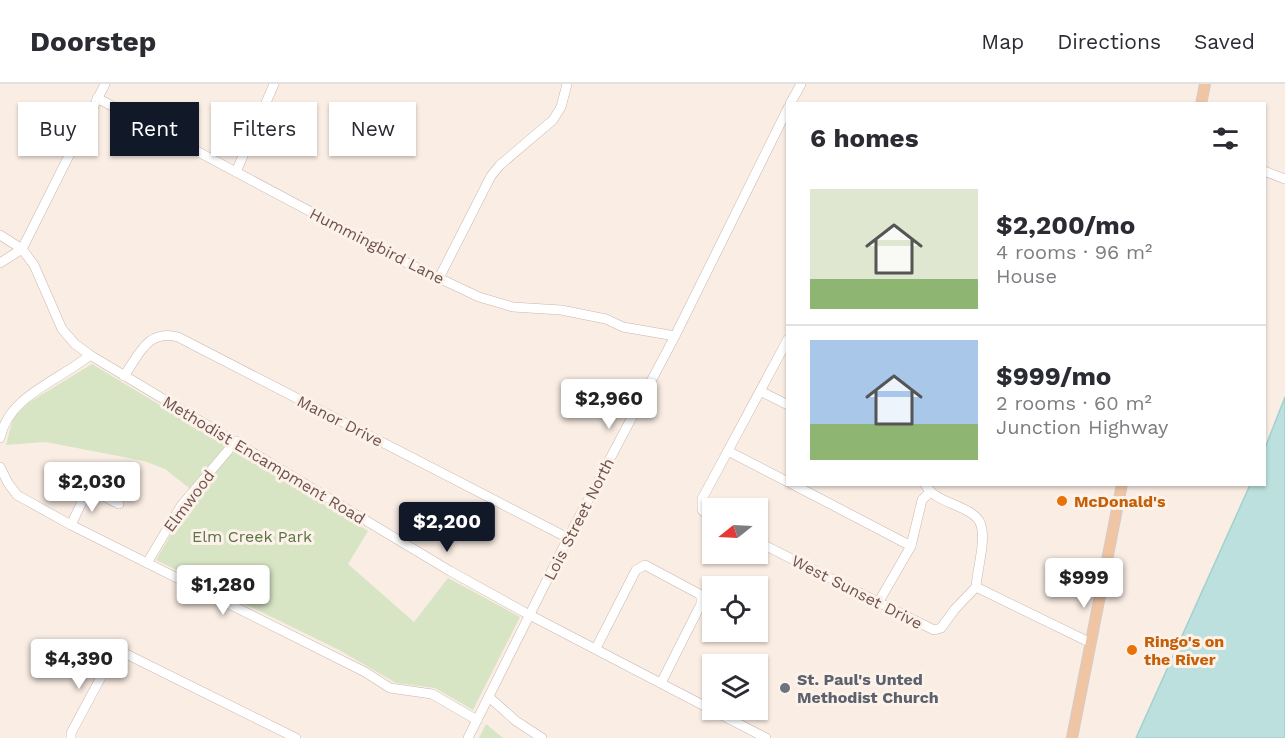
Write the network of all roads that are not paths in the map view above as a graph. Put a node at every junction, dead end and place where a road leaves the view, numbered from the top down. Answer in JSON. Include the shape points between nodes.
{"nodes":[{"id":1,"x":105,"y":84,"type":"edge"},
{"id":2,"x":274,"y":84,"type":"edge"},
{"id":3,"x":567,"y":84,"type":"edge"},
{"id":4,"x":801,"y":84,"type":"edge"},
{"id":5,"x":1205,"y":84,"type":"edge"},
{"id":6,"x":98,"y":98,"type":"junction"},
{"id":7,"x":791,"y":102,"type":"edge"},
{"id":8,"x":1201,"y":102,"type":"edge"},
{"id":9,"x":786,"y":112,"type":"edge"},
{"id":10,"x":236,"y":172,"type":"junction"},
{"id":11,"x":1266,"y":172,"type":"edge"},
{"id":12,"x":1285,"y":179,"type":"edge"},
{"id":13,"x":0,"y":235,"type":"edge"},
{"id":14,"x":22,"y":249,"type":"junction"},
{"id":15,"x":0,"y":263,"type":"edge"},
{"id":16,"x":439,"y":278,"type":"junction"},
{"id":17,"x":675,"y":336,"type":"junction"},
{"id":18,"x":786,"y":343,"type":"edge"},
{"id":19,"x":90,"y":355,"type":"junction"},
{"id":20,"x":124,"y":376,"type":"junction"},
{"id":21,"x":760,"y":391,"type":"junction"},
{"id":22,"x":786,"y":404,"type":"edge"},
{"id":23,"x":2,"y":423,"type":"edge"},
{"id":24,"x":0,"y":438,"type":"edge"},
{"id":25,"x":236,"y":441,"type":"junction"},
{"id":26,"x":728,"y":451,"type":"junction"},
{"id":27,"x":0,"y":467,"type":"edge"},
{"id":28,"x":67,"y":477,"type":"dead end"},
{"id":29,"x":786,"y":481,"type":"edge"},
{"id":30,"x":796,"y":486,"type":"edge"},
{"id":31,"x":1122,"y":486,"type":"edge"},
{"id":32,"x":927,"y":488,"type":"edge"},
{"id":33,"x":88,"y":489,"type":"junction"},
{"id":34,"x":704,"y":498,"type":"edge"},
{"id":35,"x":119,"y":504,"type":"dead end"},
{"id":36,"x":71,"y":525,"type":"junction"},
{"id":37,"x":568,"y":538,"type":"junction"},
{"id":38,"x":911,"y":546,"type":"junction"},
{"id":39,"x":768,"y":547,"type":"edge"},
{"id":40,"x":147,"y":563,"type":"junction"},
{"id":41,"x":976,"y":587,"type":"junction"},
{"id":42,"x":878,"y":603,"type":"junction"},
{"id":43,"x":530,"y":615,"type":"junction"},
{"id":44,"x":1091,"y":643,"type":"junction"},
{"id":45,"x":596,"y":648,"type":"junction"},
{"id":46,"x":662,"y":683,"type":"junction"},
{"id":47,"x":489,"y":697,"type":"junction"},
{"id":48,"x":477,"y":720,"type":"junction"},
{"id":49,"x":71,"y":736,"type":"edge"},
{"id":50,"x":81,"y":738,"type":"edge"},
{"id":51,"x":296,"y":738,"type":"edge"},
{"id":52,"x":468,"y":738,"type":"edge"},
{"id":53,"x":542,"y":738,"type":"edge"},
{"id":54,"x":766,"y":738,"type":"edge"},
{"id":55,"x":1072,"y":738,"type":"edge"}],
"edges":[{"from":1,"to":6,"type":"street"},
{"from":2,"to":10,"type":"street"},
{"from":3,"to":16,"type":"street","via":[[553,120],[491,176]]},
{"from":4,"to":7,"type":"street"},
{"from":5,"to":8,"type":"main road"},
{"from":6,"to":10,"type":"street","name":"Hummingbird Lane"},
{"from":6,"to":14,"type":"street"},
{"from":9,"to":17,"type":"street","name":"Lois Street North"},
{"from":10,"to":16,"type":"street","name":"Hummingbird Lane"},
{"from":11,"to":12,"type":"street"},
{"from":13,"to":14,"type":"street","name":"Methodist Encampment Road"},
{"from":14,"to":15,"type":"street"},
{"from":14,"to":19,"type":"street","name":"Methodist Encampment Road","via":[[62,329]]},
{"from":16,"to":17,"type":"street","name":"Hummingbird Lane","via":[[496,303],[561,310]]},
{"from":17,"to":37,"type":"street","name":"Lois Street North"},
{"from":18,"to":21,"type":"street"},
{"from":19,"to":20,"type":"street","name":"Methodist Encampment Road"},
{"from":19,"to":23,"type":"street","via":[[21,402]]},
{"from":20,"to":25,"type":"street","name":"Methodist Encampment Road"},
{"from":20,"to":37,"type":"street","name":"Manor Drive","via":[[156,336],[178,337]]},
{"from":21,"to":22,"type":"street"},
{"from":21,"to":26,"type":"street"},
{"from":23,"to":24,"type":"street"},
{"from":25,"to":40,"type":"street","name":"Elmwood","via":[[181,506]]},
{"from":25,"to":43,"type":"street","name":"Methodist Encampment Road","via":[[354,515]]},
{"from":26,"to":29,"type":"street"},
{"from":26,"to":34,"type":"street"},
{"from":27,"to":36,"type":"street","via":[[17,495]]},
{"from":28,"to":33,"type":"street"},
{"from":30,"to":38,"type":"street"},
{"from":31,"to":44,"type":"main road"},
{"from":32,"to":38,"type":"street"},
{"from":32,"to":41,"type":"street","via":[[974,515],[980,523]]},
{"from":33,"to":35,"type":"street"},
{"from":33,"to":36,"type":"street"},
{"from":36,"to":40,"type":"street"},
{"from":37,"to":43,"type":"street","name":"Lois Street North"},
{"from":38,"to":42,"type":"street"},
{"from":39,"to":42,"type":"street","name":"West Sunset Drive"},
{"from":40,"to":48,"type":"street","via":[[390,688],[432,694]]},
{"from":41,"to":42,"type":"street","name":"West Sunset Drive","via":[[938,630]]},
{"from":41,"to":44,"type":"street"},
{"from":43,"to":45,"type":"street","name":"Methodist Encampment Road"},
{"from":43,"to":47,"type":"street","name":"Lois Street North"},
{"from":44,"to":55,"type":"main road"},
{"from":45,"to":46,"type":"street","name":"Methodist Encampment Road"},
{"from":45,"to":46,"type":"street","via":[[636,570],[645,565],[701,595],[701,604]]},
{"from":46,"to":54,"type":"street","name":"Methodist Encampment Road"},
{"from":47,"to":48,"type":"street","name":"Lois Street North"},
{"from":47,"to":53,"type":"street"},
{"from":48,"to":52,"type":"street","name":"Lois Street North"},
{"from":49,"to":50,"type":"street"},
{"from":49,"to":51,"type":"street","via":[[116,649]]}]}
